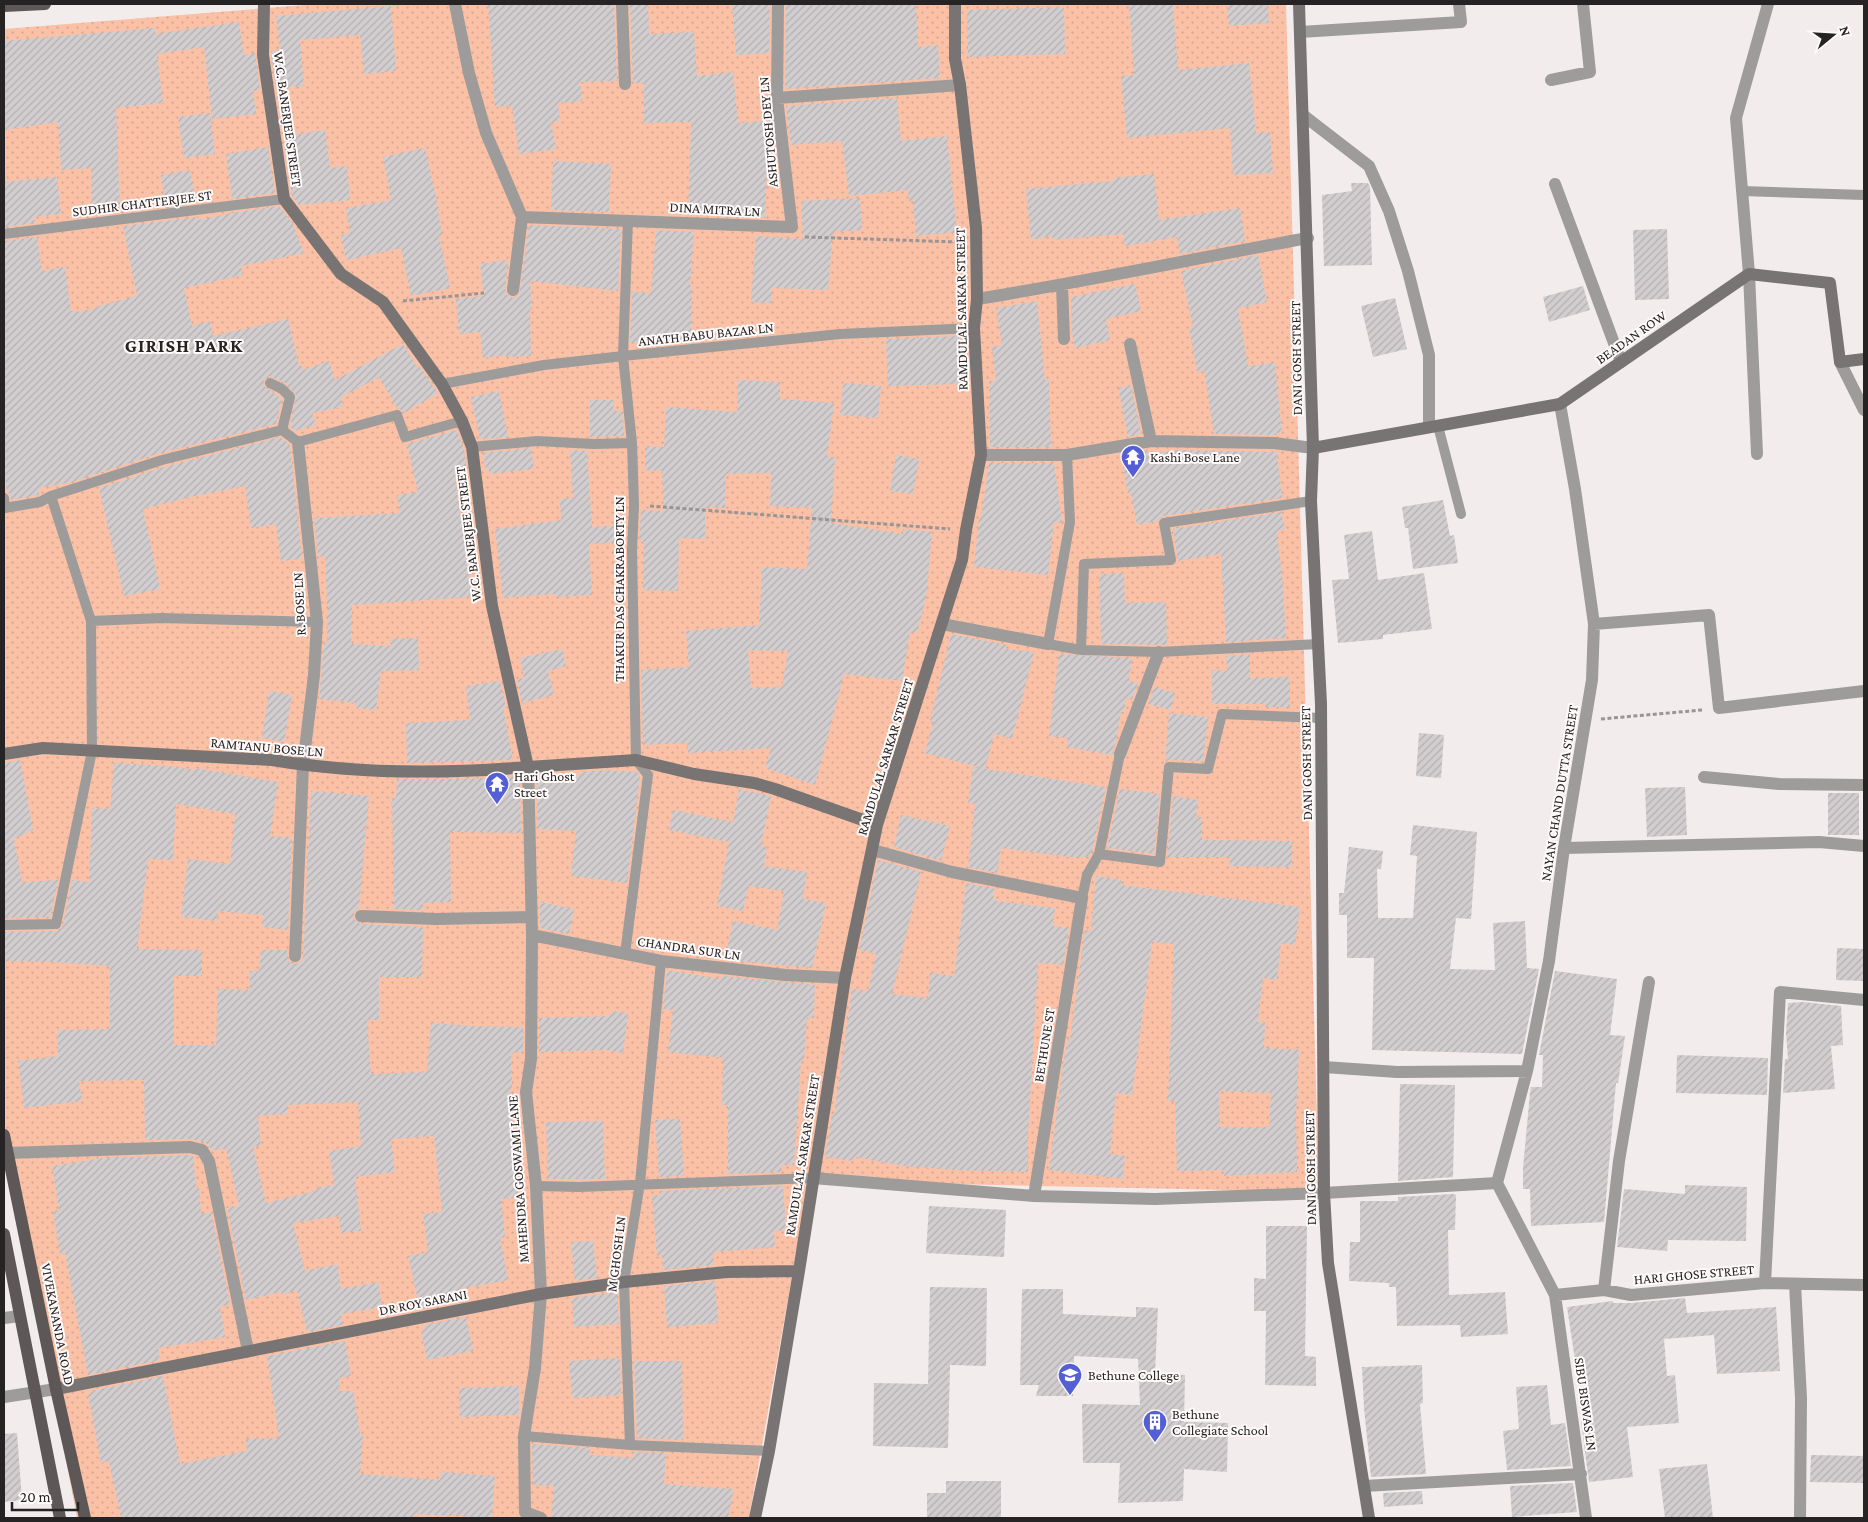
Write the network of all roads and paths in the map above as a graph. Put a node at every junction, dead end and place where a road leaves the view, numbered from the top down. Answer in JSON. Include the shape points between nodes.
{"nodes":[{"id":1,"x":45,"y":4,"type":"edge"},
{"id":2,"x":264,"y":4,"type":"edge"},
{"id":3,"x":455,"y":4,"type":"edge"},
{"id":4,"x":622,"y":4,"type":"edge"},
{"id":5,"x":778,"y":4,"type":"edge"},
{"id":6,"x":955,"y":4,"type":"edge"},
{"id":7,"x":1299,"y":4,"type":"edge"},
{"id":8,"x":1459,"y":4,"type":"edge"},
{"id":9,"x":1583,"y":4,"type":"edge"},
{"id":10,"x":1768,"y":4,"type":"edge"},
{"id":11,"x":4,"y":6,"type":"edge"},
{"id":12,"x":1300,"y":32,"type":"junction"},
{"id":13,"x":1551,"y":80,"type":"dead end"},
{"id":14,"x":625,"y":84,"type":"dead end"},
{"id":15,"x":960,"y":85,"type":"junction"},
{"id":16,"x":777,"y":98,"type":"junction"},
{"id":17,"x":1303,"y":115,"type":"junction"},
{"id":18,"x":1555,"y":184,"type":"dead end"},
{"id":19,"x":1742,"y":191,"type":"junction"},
{"id":20,"x":1864,"y":195,"type":"edge"},
{"id":21,"x":284,"y":199,"type":"junction"},
{"id":22,"x":522,"y":217,"type":"junction"},
{"id":23,"x":628,"y":220,"type":"junction"},
{"id":24,"x":792,"y":228,"type":"junction"},
{"id":25,"x":4,"y":234,"type":"edge"},
{"id":26,"x":1308,"y":238,"type":"junction"},
{"id":27,"x":976,"y":242,"type":"junction"},
{"id":28,"x":1749,"y":274,"type":"junction"},
{"id":29,"x":1062,"y":286,"type":"junction"},
{"id":30,"x":513,"y":290,"type":"dead end"},
{"id":31,"x":484,"y":293,"type":"dead end"},
{"id":32,"x":977,"y":299,"type":"junction"},
{"id":33,"x":383,"y":302,"type":"junction"},
{"id":34,"x":974,"y":328,"type":"junction"},
{"id":35,"x":1064,"y":339,"type":"dead end"},
{"id":36,"x":1130,"y":344,"type":"dead end"},
{"id":37,"x":623,"y":356,"type":"junction"},
{"id":38,"x":1864,"y":359,"type":"edge"},
{"id":39,"x":1621,"y":362,"type":"junction"},
{"id":40,"x":1840,"y":362,"type":"junction"},
{"id":41,"x":270,"y":383,"type":"dead end"},
{"id":42,"x":442,"y":384,"type":"junction"},
{"id":43,"x":1560,"y":404,"type":"junction"},
{"id":44,"x":1864,"y":410,"type":"edge"},
{"id":45,"x":462,"y":421,"type":"junction"},
{"id":46,"x":1434,"y":426,"type":"junction"},
{"id":47,"x":282,"y":430,"type":"junction"},
{"id":48,"x":1151,"y":441,"type":"junction"},
{"id":49,"x":298,"y":442,"type":"junction"},
{"id":50,"x":632,"y":443,"type":"junction"},
{"id":51,"x":472,"y":447,"type":"junction"},
{"id":52,"x":1313,"y":448,"type":"junction"},
{"id":53,"x":1757,"y":454,"type":"dead end"},
{"id":54,"x":981,"y":455,"type":"junction"},
{"id":55,"x":1067,"y":455,"type":"junction"},
{"id":56,"x":51,"y":496,"type":"junction"},
{"id":57,"x":1311,"y":501,"type":"junction"},
{"id":58,"x":634,"y":505,"type":"junction"},
{"id":59,"x":4,"y":506,"type":"edge"},
{"id":60,"x":1461,"y":514,"type":"dead end"},
{"id":61,"x":966,"y":530,"type":"junction"},
{"id":62,"x":91,"y":621,"type":"junction"},
{"id":63,"x":317,"y":622,"type":"junction"},
{"id":64,"x":942,"y":624,"type":"junction"},
{"id":65,"x":1594,"y":624,"type":"junction"},
{"id":66,"x":1048,"y":644,"type":"junction"},
{"id":67,"x":1319,"y":644,"type":"junction"},
{"id":68,"x":1081,"y":650,"type":"junction"},
{"id":69,"x":1159,"y":652,"type":"junction"},
{"id":70,"x":1864,"y":692,"type":"edge"},
{"id":71,"x":1719,"y":708,"type":"junction"},
{"id":72,"x":1321,"y":718,"type":"junction"},
{"id":73,"x":1586,"y":720,"type":"junction"},
{"id":74,"x":92,"y":751,"type":"junction"},
{"id":75,"x":4,"y":754,"type":"edge"},
{"id":76,"x":1120,"y":754,"type":"joint"},
{"id":77,"x":636,"y":760,"type":"junction"},
{"id":78,"x":304,"y":765,"type":"junction"},
{"id":79,"x":528,"y":767,"type":"junction"},
{"id":80,"x":1704,"y":777,"type":"dead end"},
{"id":81,"x":1864,"y":785,"type":"edge"},
{"id":82,"x":877,"y":824,"type":"junction"},
{"id":83,"x":1864,"y":846,"type":"edge"},
{"id":84,"x":1564,"y":848,"type":"junction"},
{"id":85,"x":873,"y":850,"type":"junction"},
{"id":86,"x":1099,"y":854,"type":"junction"},
{"id":87,"x":1082,"y":898,"type":"junction"},
{"id":88,"x":361,"y":916,"type":"dead end"},
{"id":89,"x":531,"y":917,"type":"junction"},
{"id":90,"x":4,"y":925,"type":"edge"},
{"id":91,"x":532,"y":935,"type":"junction"},
{"id":92,"x":625,"y":954,"type":"junction"},
{"id":93,"x":295,"y":956,"type":"dead end"},
{"id":94,"x":661,"y":961,"type":"junction"},
{"id":95,"x":845,"y":978,"type":"junction"},
{"id":96,"x":1649,"y":982,"type":"dead end"},
{"id":97,"x":1864,"y":1000,"type":"edge"},
{"id":98,"x":1324,"y":1067,"type":"junction"},
{"id":99,"x":1527,"y":1070,"type":"junction"},
{"id":100,"x":4,"y":1135,"type":"edge"},
{"id":101,"x":7,"y":1154,"type":"junction"},
{"id":102,"x":813,"y":1178,"type":"junction"},
{"id":103,"x":640,"y":1184,"type":"junction"},
{"id":104,"x":1497,"y":1184,"type":"junction"},
{"id":105,"x":536,"y":1186,"type":"junction"},
{"id":106,"x":1324,"y":1193,"type":"junction"},
{"id":107,"x":1034,"y":1196,"type":"junction"},
{"id":108,"x":4,"y":1234,"type":"edge"},
{"id":109,"x":7,"y":1264,"type":"edge"},
{"id":110,"x":799,"y":1272,"type":"junction"},
{"id":111,"x":624,"y":1282,"type":"junction"},
{"id":112,"x":1765,"y":1283,"type":"junction"},
{"id":113,"x":1795,"y":1284,"type":"junction"},
{"id":114,"x":1864,"y":1285,"type":"edge"},
{"id":115,"x":1604,"y":1290,"type":"junction"},
{"id":116,"x":541,"y":1294,"type":"junction"},
{"id":117,"x":1555,"y":1295,"type":"junction"},
{"id":118,"x":20,"y":1316,"type":"junction"},
{"id":119,"x":4,"y":1318,"type":"edge"},
{"id":120,"x":248,"y":1351,"type":"junction"},
{"id":121,"x":56,"y":1389,"type":"junction"},
{"id":122,"x":34,"y":1392,"type":"junction"},
{"id":123,"x":4,"y":1397,"type":"edge"},
{"id":124,"x":524,"y":1436,"type":"junction"},
{"id":125,"x":630,"y":1445,"type":"junction"},
{"id":126,"x":769,"y":1451,"type":"junction"},
{"id":127,"x":1581,"y":1474,"type":"junction"},
{"id":128,"x":1364,"y":1486,"type":"junction"},
{"id":129,"x":60,"y":1518,"type":"edge"},
{"id":130,"x":84,"y":1518,"type":"edge"},
{"id":131,"x":541,"y":1518,"type":"edge"},
{"id":132,"x":755,"y":1518,"type":"edge"},
{"id":133,"x":1369,"y":1518,"type":"edge"},
{"id":134,"x":1586,"y":1518,"type":"edge"},
{"id":135,"x":1800,"y":1518,"type":"edge"}],
"edges":[{"from":1,"to":11,"type":"main road"},
{"from":2,"to":21,"type":"street","name":"W.C. BANERJEE STREET","via":[[263,55]]},
{"from":3,"to":22,"type":"street","via":[[486,133]]},
{"from":4,"to":14,"type":"street"},
{"from":5,"to":16,"type":"street","name":"ASHUTOSH DEY LN"},
{"from":6,"to":15,"type":"street","name":"RAMDULAL SARKAR STREET","via":[[955,59]]},
{"from":7,"to":12,"type":"street","name":"DANI GOSH STREET"},
{"from":8,"to":12,"type":"street","via":[[1460,22]]},
{"from":9,"to":13,"type":"street","via":[[1590,72]]},
{"from":10,"to":19,"type":"street","via":[[1736,118]]},
{"from":12,"to":17,"type":"street","name":"DANI GOSH STREET"},
{"from":15,"to":16,"type":"street"},
{"from":15,"to":27,"type":"street","name":"RAMDULAL SARKAR STREET"},
{"from":16,"to":24,"type":"street","name":"ASHUTOSH DEY LN"},
{"from":17,"to":26,"type":"street","name":"DANI GOSH STREET"},
{"from":17,"to":46,"type":"street","via":[[1369,166],[1389,211],[1429,355]]},
{"from":18,"to":39,"type":"street"},
{"from":19,"to":20,"type":"lane"},
{"from":19,"to":28,"type":"street"},
{"from":21,"to":25,"type":"lane","name":"SUDHIR CHATTERJEE ST"},
{"from":21,"to":33,"type":"street","name":"W.C. BANERJEE STREET","via":[[341,274]]},
{"from":22,"to":23,"type":"street","name":"DINA MITRA LN"},
{"from":22,"to":30,"type":"street"},
{"from":23,"to":24,"type":"street","name":"DINA MITRA LN"},
{"from":23,"to":37,"type":"lane","name":"THAKUR DAS CHAKRABORTY LN"},
{"from":24,"to":27,"type":"path","via":[[798,236]]},
{"from":26,"to":29,"type":"street"},
{"from":26,"to":52,"type":"street","name":"DANI GOSH STREET"},
{"from":27,"to":32,"type":"street","name":"RAMDULAL SARKAR STREET"},
{"from":28,"to":39,"type":"street","name":"BEADAN ROW"},
{"from":28,"to":40,"type":"street","via":[[1830,283]]},
{"from":28,"to":53,"type":"street"},
{"from":29,"to":32,"type":"street"},
{"from":29,"to":35,"type":"street"},
{"from":31,"to":33,"type":"path"},
{"from":32,"to":34,"type":"street","name":"RAMDULAL SARKAR STREET"},
{"from":33,"to":42,"type":"street","name":"W.C. BANERJEE STREET"},
{"from":34,"to":37,"type":"lane","name":"ANATH BABU BAZAR LN","via":[[840,334]]},
{"from":34,"to":54,"type":"street","name":"RAMDULAL SARKAR STREET"},
{"from":36,"to":48,"type":"street"},
{"from":37,"to":42,"type":"lane","name":"ANATH BABU BAZAR LN","via":[[544,364]]},
{"from":37,"to":50,"type":"lane","name":"THAKUR DAS CHAKRABORTY LN"},
{"from":38,"to":40,"type":"street"},
{"from":39,"to":43,"type":"street","name":"BEADAN ROW"},
{"from":40,"to":44,"type":"street"},
{"from":41,"to":47,"type":"lane","via":[[282,388],[290,397]]},
{"from":42,"to":45,"type":"street","name":"W.C. BANERJEE STREET"},
{"from":43,"to":46,"type":"street","name":"BEADAN ROW"},
{"from":43,"to":65,"type":"street","name":"NAYAN CHAND DUTTA STREET"},
{"from":45,"to":49,"type":"lane","via":[[406,437],[397,415]]},
{"from":45,"to":51,"type":"street","name":"W.C. BANERJEE STREET"},
{"from":46,"to":52,"type":"street","name":"BEADAN ROW"},
{"from":46,"to":60,"type":"lane"},
{"from":47,"to":49,"type":"lane"},
{"from":47,"to":56,"type":"lane","via":[[162,460]]},
{"from":48,"to":52,"type":"street","via":[[1274,443]]},
{"from":48,"to":55,"type":"street"},
{"from":49,"to":63,"type":"street","name":"R. BOSE LN"},
{"from":50,"to":51,"type":"lane","via":[[536,441]]},
{"from":50,"to":58,"type":"lane","name":"THAKUR DAS CHAKRABORTY LN"},
{"from":51,"to":79,"type":"street","name":"W.C. BANERJEE STREET","via":[[492,606]]},
{"from":52,"to":57,"type":"street","name":"DANI GOSH STREET"},
{"from":54,"to":55,"type":"street"},
{"from":54,"to":61,"type":"street","name":"RAMDULAL SARKAR STREET"},
{"from":55,"to":66,"type":"lane","via":[[1070,522]]},
{"from":56,"to":59,"type":"lane","via":[[40,502]]},
{"from":56,"to":62,"type":"lane"},
{"from":57,"to":67,"type":"street","name":"DANI GOSH STREET"},
{"from":57,"to":68,"type":"lane","via":[[1164,523],[1172,560],[1084,564]]},
{"from":58,"to":61,"type":"path"},
{"from":58,"to":77,"type":"lane","name":"THAKUR DAS CHAKRABORTY LN"},
{"from":61,"to":64,"type":"street","name":"RAMDULAL SARKAR STREET","via":[[962,560]]},
{"from":62,"to":63,"type":"lane","via":[[162,618]]},
{"from":62,"to":74,"type":"lane"},
{"from":63,"to":78,"type":"street","name":"R. BOSE LN"},
{"from":64,"to":66,"type":"street"},
{"from":64,"to":82,"type":"street","name":"RAMDULAL SARKAR STREET"},
{"from":65,"to":71,"type":"street","via":[[1709,615]]},
{"from":65,"to":73,"type":"street","name":"NAYAN CHAND DUTTA STREET","via":[[1592,680]]},
{"from":66,"to":68,"type":"lane"},
{"from":67,"to":69,"type":"lane"},
{"from":67,"to":72,"type":"street","name":"DANI GOSH STREET"},
{"from":68,"to":69,"type":"lane"},
{"from":69,"to":76,"type":"street"},
{"from":70,"to":71,"type":"street"},
{"from":71,"to":73,"type":"path"},
{"from":72,"to":86,"type":"lane","via":[[1222,714],[1208,769],[1169,766],[1160,862]]},
{"from":72,"to":98,"type":"street","name":"DANI GOSH STREET"},
{"from":73,"to":84,"type":"street","name":"NAYAN CHAND DUTTA STREET"},
{"from":74,"to":75,"type":"street","name":"RAMTANU BOSE LN","via":[[43,748]]},
{"from":74,"to":78,"type":"street","name":"RAMTANU BOSE LN","via":[[272,760]]},
{"from":74,"to":90,"type":"lane","via":[[56,924]]},
{"from":76,"to":86,"type":"lane"},
{"from":77,"to":79,"type":"street"},
{"from":77,"to":82,"type":"street","via":[[768,787]]},
{"from":77,"to":92,"type":"lane","name":"THAKUR DAS CHAKRABORTY LN","via":[[648,775]]},
{"from":78,"to":79,"type":"street","name":"RAMTANU BOSE LN","via":[[368,771],[469,772]]},
{"from":78,"to":93,"type":"street","name":"R. BOSE LN"},
{"from":79,"to":89,"type":"street","name":"MAHENDRA GOSWAMI LANE"},
{"from":80,"to":81,"type":"street","via":[[1779,784]]},
{"from":82,"to":85,"type":"street","name":"RAMDULAL SARKAR STREET"},
{"from":83,"to":84,"type":"street","via":[[1819,842]]},
{"from":84,"to":99,"type":"street","name":"NAYAN CHAND DUTTA STREET","via":[[1549,960]]},
{"from":85,"to":87,"type":"street","via":[[952,872]]},
{"from":85,"to":95,"type":"street","name":"RAMDULAL SARKAR STREET"},
{"from":86,"to":87,"type":"lane","via":[[1087,875]]},
{"from":87,"to":107,"type":"street","name":"BETHUNE ST"},
{"from":88,"to":89,"type":"street","via":[[436,919]]},
{"from":89,"to":91,"type":"street","name":"MAHENDRA GOSWAMI LANE"},
{"from":91,"to":92,"type":"street","name":"CHANDRA SUR LN"},
{"from":91,"to":105,"type":"street","name":"MAHENDRA GOSWAMI LANE","via":[[531,1059],[526,1092]]},
{"from":92,"to":94,"type":"street","name":"CHANDRA SUR LN"},
{"from":94,"to":95,"type":"street","name":"CHANDRA SUR LN","via":[[785,975]]},
{"from":94,"to":103,"type":"lane","name":"M GHOSH LN"},
{"from":95,"to":102,"type":"street","name":"RAMDULAL SARKAR STREET"},
{"from":96,"to":115,"type":"street","via":[[1619,1161]]},
{"from":97,"to":112,"type":"street","via":[[1780,992]]},
{"from":98,"to":99,"type":"street","via":[[1397,1072]]},
{"from":98,"to":106,"type":"street","name":"DANI GOSH STREET"},
{"from":99,"to":104,"type":"street","name":"NAYAN CHAND DUTTA STREET"},
{"from":100,"to":101,"type":"main road","name":"VIVEKANANDA ROAD"},
{"from":101,"to":120,"type":"street","via":[[190,1147],[202,1150],[209,1161]]},
{"from":101,"to":121,"type":"main road","name":"VIVEKANANDA ROAD"},
{"from":102,"to":103,"type":"lane"},
{"from":102,"to":107,"type":"street"},
{"from":102,"to":110,"type":"street","name":"RAMDULAL SARKAR STREET"},
{"from":103,"to":105,"type":"lane"},
{"from":103,"to":111,"type":"lane","name":"M GHOSH LN"},
{"from":104,"to":106,"type":"street"},
{"from":104,"to":117,"type":"street"},
{"from":105,"to":116,"type":"street","name":"MAHENDRA GOSWAMI LANE"},
{"from":106,"to":107,"type":"street","via":[[1155,1199]]},
{"from":106,"to":128,"type":"street","name":"DANI GOSH STREET","via":[[1328,1263]]},
{"from":108,"to":109,"type":"main road"},
{"from":109,"to":118,"type":"main road"},
{"from":110,"to":111,"type":"street","name":"DR ROY SARANI","via":[[727,1272]]},
{"from":110,"to":126,"type":"street","name":"RAMDULAL SARKAR STREET"},
{"from":111,"to":116,"type":"street","name":"DR ROY SARANI"},
{"from":111,"to":125,"type":"lane","name":"M GHOSH LN"},
{"from":112,"to":113,"type":"street","name":"HARI GHOSE STREET"},
{"from":112,"to":115,"type":"street","name":"HARI GHOSE STREET","via":[[1631,1295]]},
{"from":113,"to":114,"type":"street","name":"HARI GHOSE STREET"},
{"from":113,"to":135,"type":"street","via":[[1800,1398]]},
{"from":115,"to":117,"type":"street","name":"HARI GHOSE STREET"},
{"from":116,"to":120,"type":"street","name":"DR ROY SARANI"},
{"from":116,"to":124,"type":"street","name":"MAHENDRA GOSWAMI LANE","via":[[536,1368]]},
{"from":117,"to":127,"type":"street","name":"SIBU BISWAS LN"},
{"from":118,"to":119,"type":"street"},
{"from":118,"to":122,"type":"main road"},
{"from":120,"to":121,"type":"street","name":"DR ROY SARANI"},
{"from":121,"to":122,"type":"street"},
{"from":121,"to":130,"type":"main road","name":"VIVEKANANDA ROAD"},
{"from":122,"to":123,"type":"street"},
{"from":122,"to":129,"type":"main road"},
{"from":124,"to":125,"type":"lane"},
{"from":124,"to":131,"type":"street","name":"MAHENDRA GOSWAMI LANE","via":[[525,1512]]},
{"from":125,"to":126,"type":"lane"},
{"from":126,"to":132,"type":"street","name":"RAMDULAL SARKAR STREET"},
{"from":127,"to":128,"type":"street"},
{"from":127,"to":134,"type":"street","name":"SIBU BISWAS LN"},
{"from":128,"to":133,"type":"street","name":"DANI GOSH STREET"}]}
